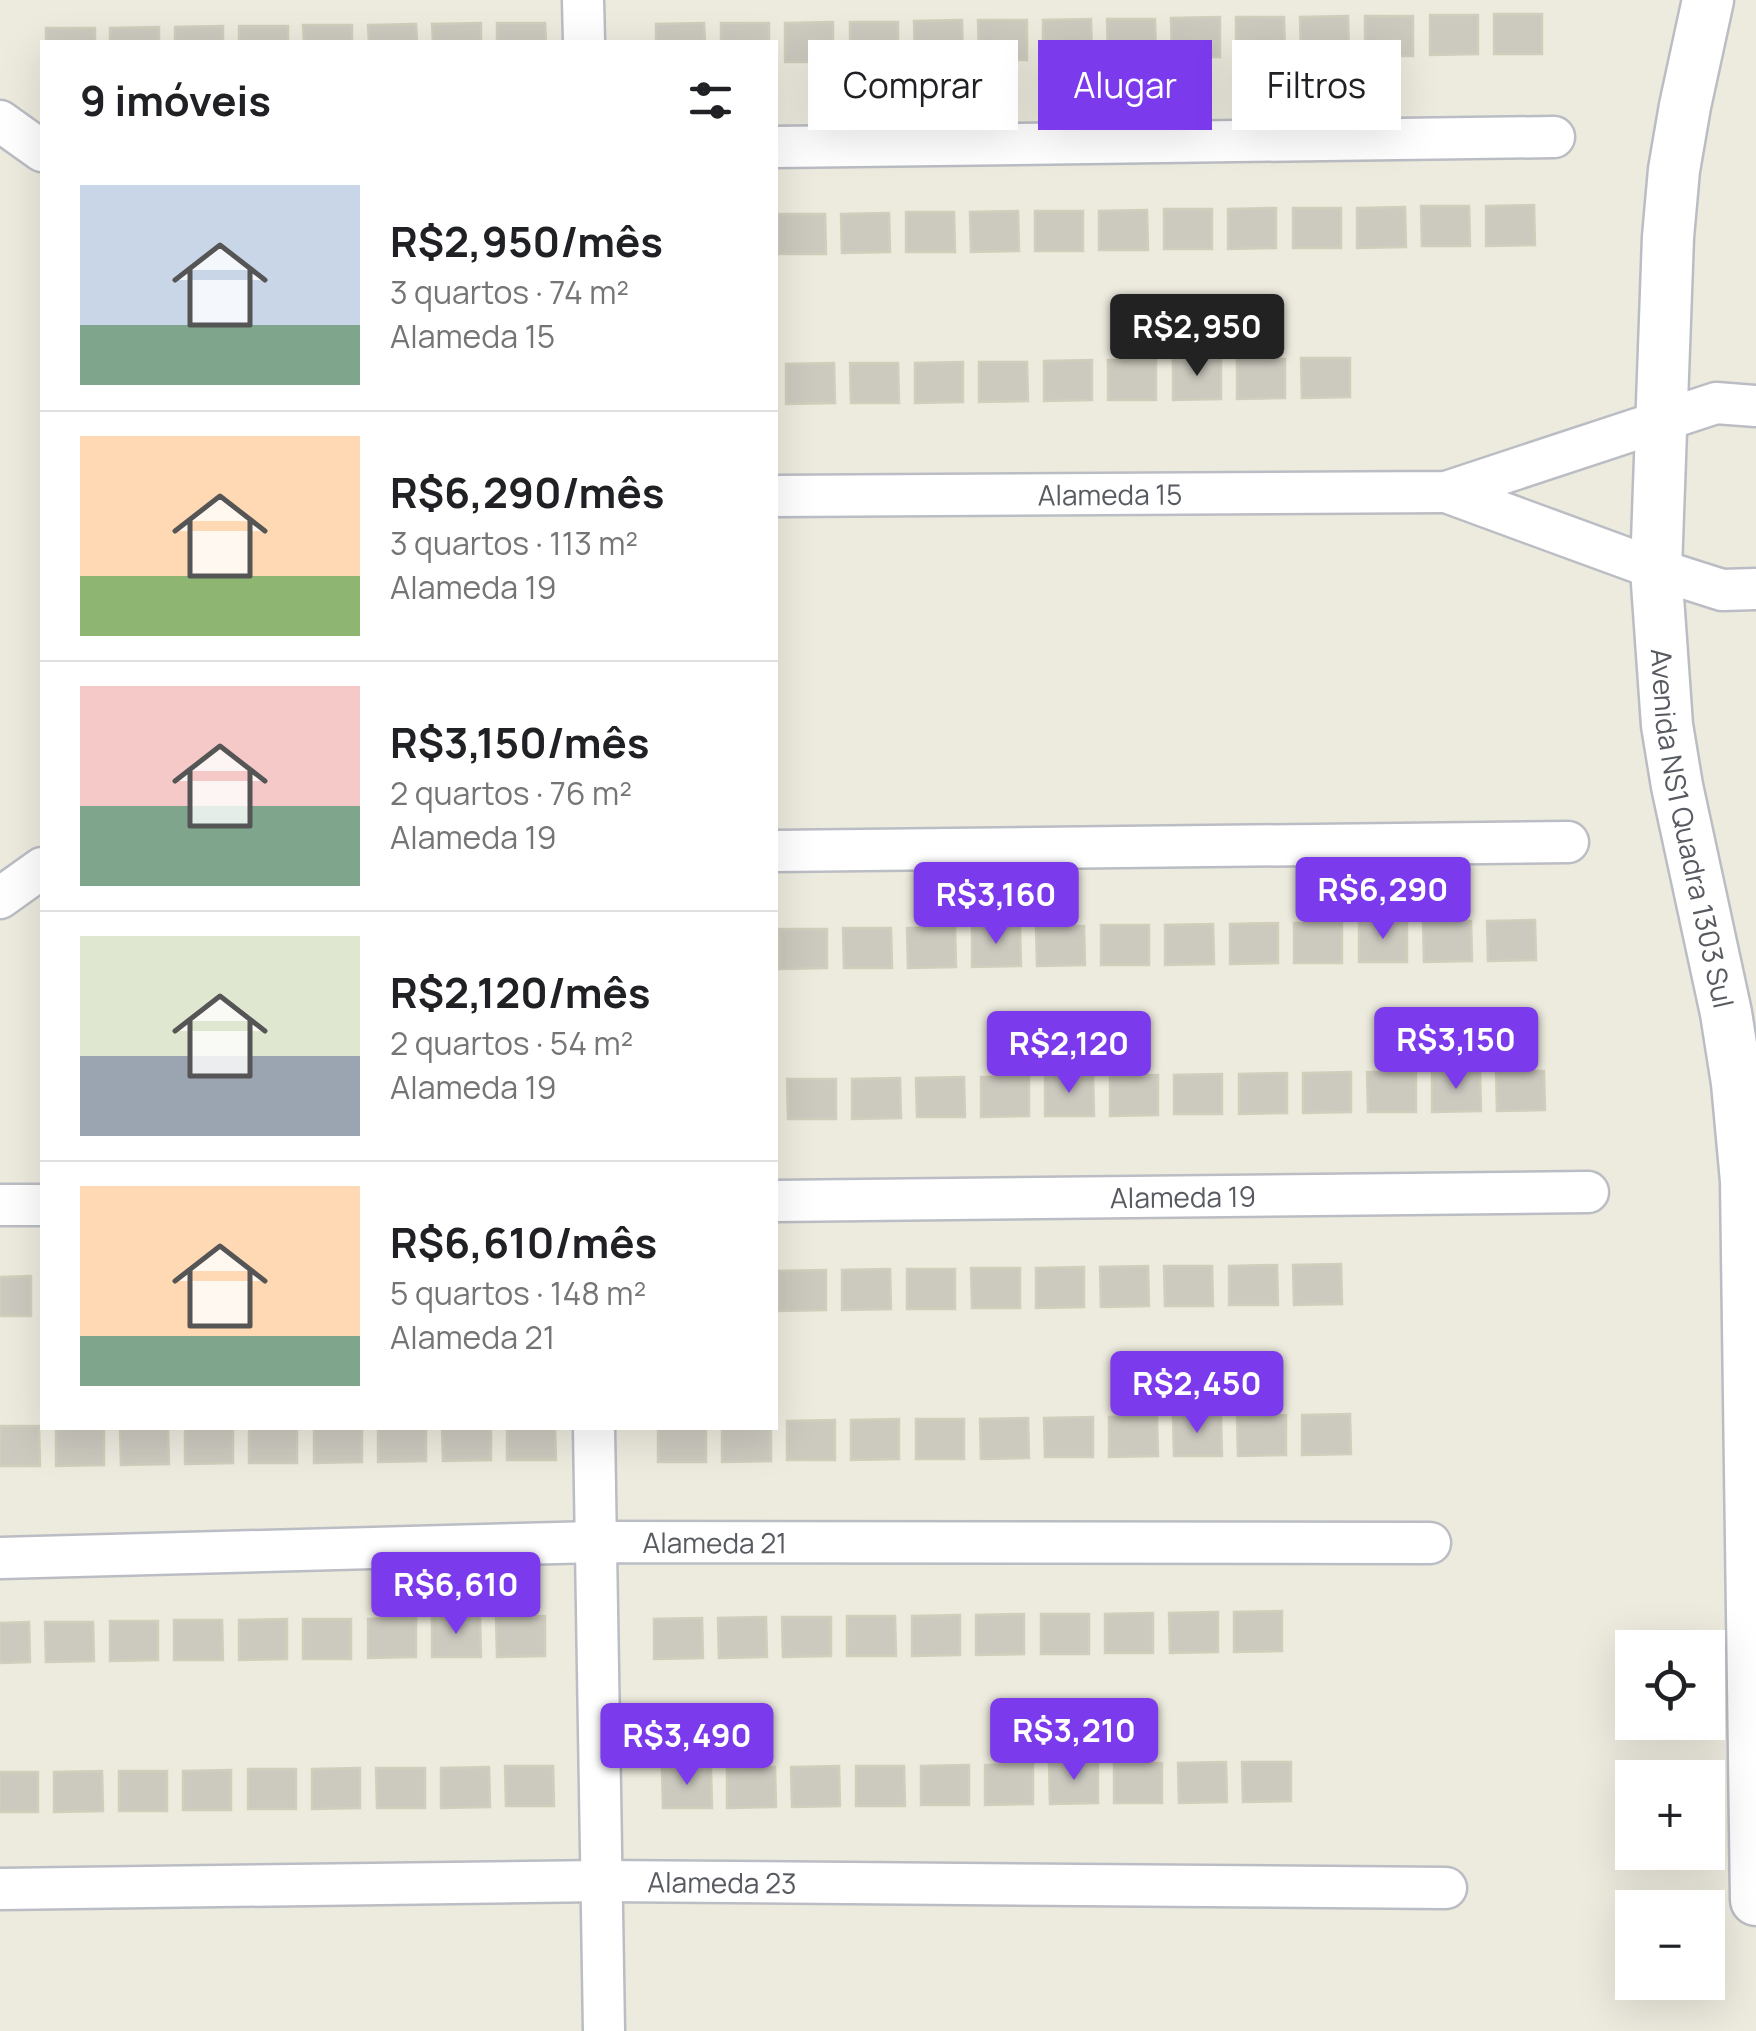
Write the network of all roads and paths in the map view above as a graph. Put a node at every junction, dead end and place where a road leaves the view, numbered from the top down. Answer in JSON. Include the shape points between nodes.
{"nodes":[{"id":1,"x":583,"y":0,"type":"edge"},
{"id":2,"x":1708,"y":0,"type":"edge"},
{"id":3,"x":584,"y":40,"type":"edge"},
{"id":4,"x":0,"y":121,"type":"edge"},
{"id":5,"x":1554,"y":137,"type":"dead end"},
{"id":6,"x":778,"y":147,"type":"edge"},
{"id":7,"x":40,"y":150,"type":"edge"},
{"id":8,"x":1756,"y":406,"type":"edge"},
{"id":9,"x":1660,"y":422,"type":"junction"},
{"id":10,"x":1446,"y":492,"type":"junction"},
{"id":11,"x":778,"y":496,"type":"edge"},
{"id":12,"x":1656,"y":569,"type":"junction"},
{"id":13,"x":1756,"y":589,"type":"edge"},
{"id":14,"x":1568,"y":842,"type":"dead end"},
{"id":15,"x":778,"y":850,"type":"edge"},
{"id":16,"x":40,"y":869,"type":"edge"},
{"id":17,"x":0,"y":898,"type":"edge"},
{"id":18,"x":1588,"y":1192,"type":"dead end"},
{"id":19,"x":778,"y":1202,"type":"edge"},
{"id":20,"x":40,"y":1204,"type":"edge"},
{"id":21,"x":0,"y":1205,"type":"edge"},
{"id":22,"x":594,"y":1430,"type":"edge"},
{"id":23,"x":596,"y":1542,"type":"junction"},
{"id":24,"x":1430,"y":1543,"type":"dead end"},
{"id":25,"x":0,"y":1558,"type":"edge"},
{"id":26,"x":602,"y":1881,"type":"junction"},
{"id":27,"x":1446,"y":1888,"type":"dead end"},
{"id":28,"x":0,"y":1889,"type":"edge"},
{"id":29,"x":1756,"y":1900,"type":"edge"},
{"id":30,"x":604,"y":2031,"type":"edge"}],
"edges":[{"from":1,"to":3,"type":"street"},
{"from":2,"to":9,"type":"street","name":"Avenida NS1 Quadra 1303 Sul","via":[[1674,170]]},
{"from":4,"to":7,"type":"street"},
{"from":5,"to":6,"type":"street"},
{"from":8,"to":9,"type":"street","via":[[1716,403]]},
{"from":9,"to":10,"type":"street"},
{"from":9,"to":12,"type":"street","name":"Avenida NS1 Quadra 1303 Sul"},
{"from":10,"to":11,"type":"street","name":"Alameda 15"},
{"from":10,"to":12,"type":"street"},
{"from":12,"to":13,"type":"street","via":[[1722,590]]},
{"from":12,"to":29,"type":"street","name":"Avenida NS1 Quadra 1303 Sul","via":[[1667,725],[1726,1013],[1746,1181]]},
{"from":14,"to":15,"type":"street"},
{"from":16,"to":17,"type":"street"},
{"from":18,"to":19,"type":"street","name":"Alameda 19"},
{"from":20,"to":21,"type":"street"},
{"from":22,"to":23,"type":"street"},
{"from":23,"to":24,"type":"street","name":"Alameda 21"},
{"from":23,"to":25,"type":"street","name":"Alameda 21"},
{"from":23,"to":26,"type":"street"},
{"from":26,"to":27,"type":"street","name":"Alameda 23"},
{"from":26,"to":28,"type":"street","name":"Alameda 23"},
{"from":26,"to":30,"type":"street"}]}
